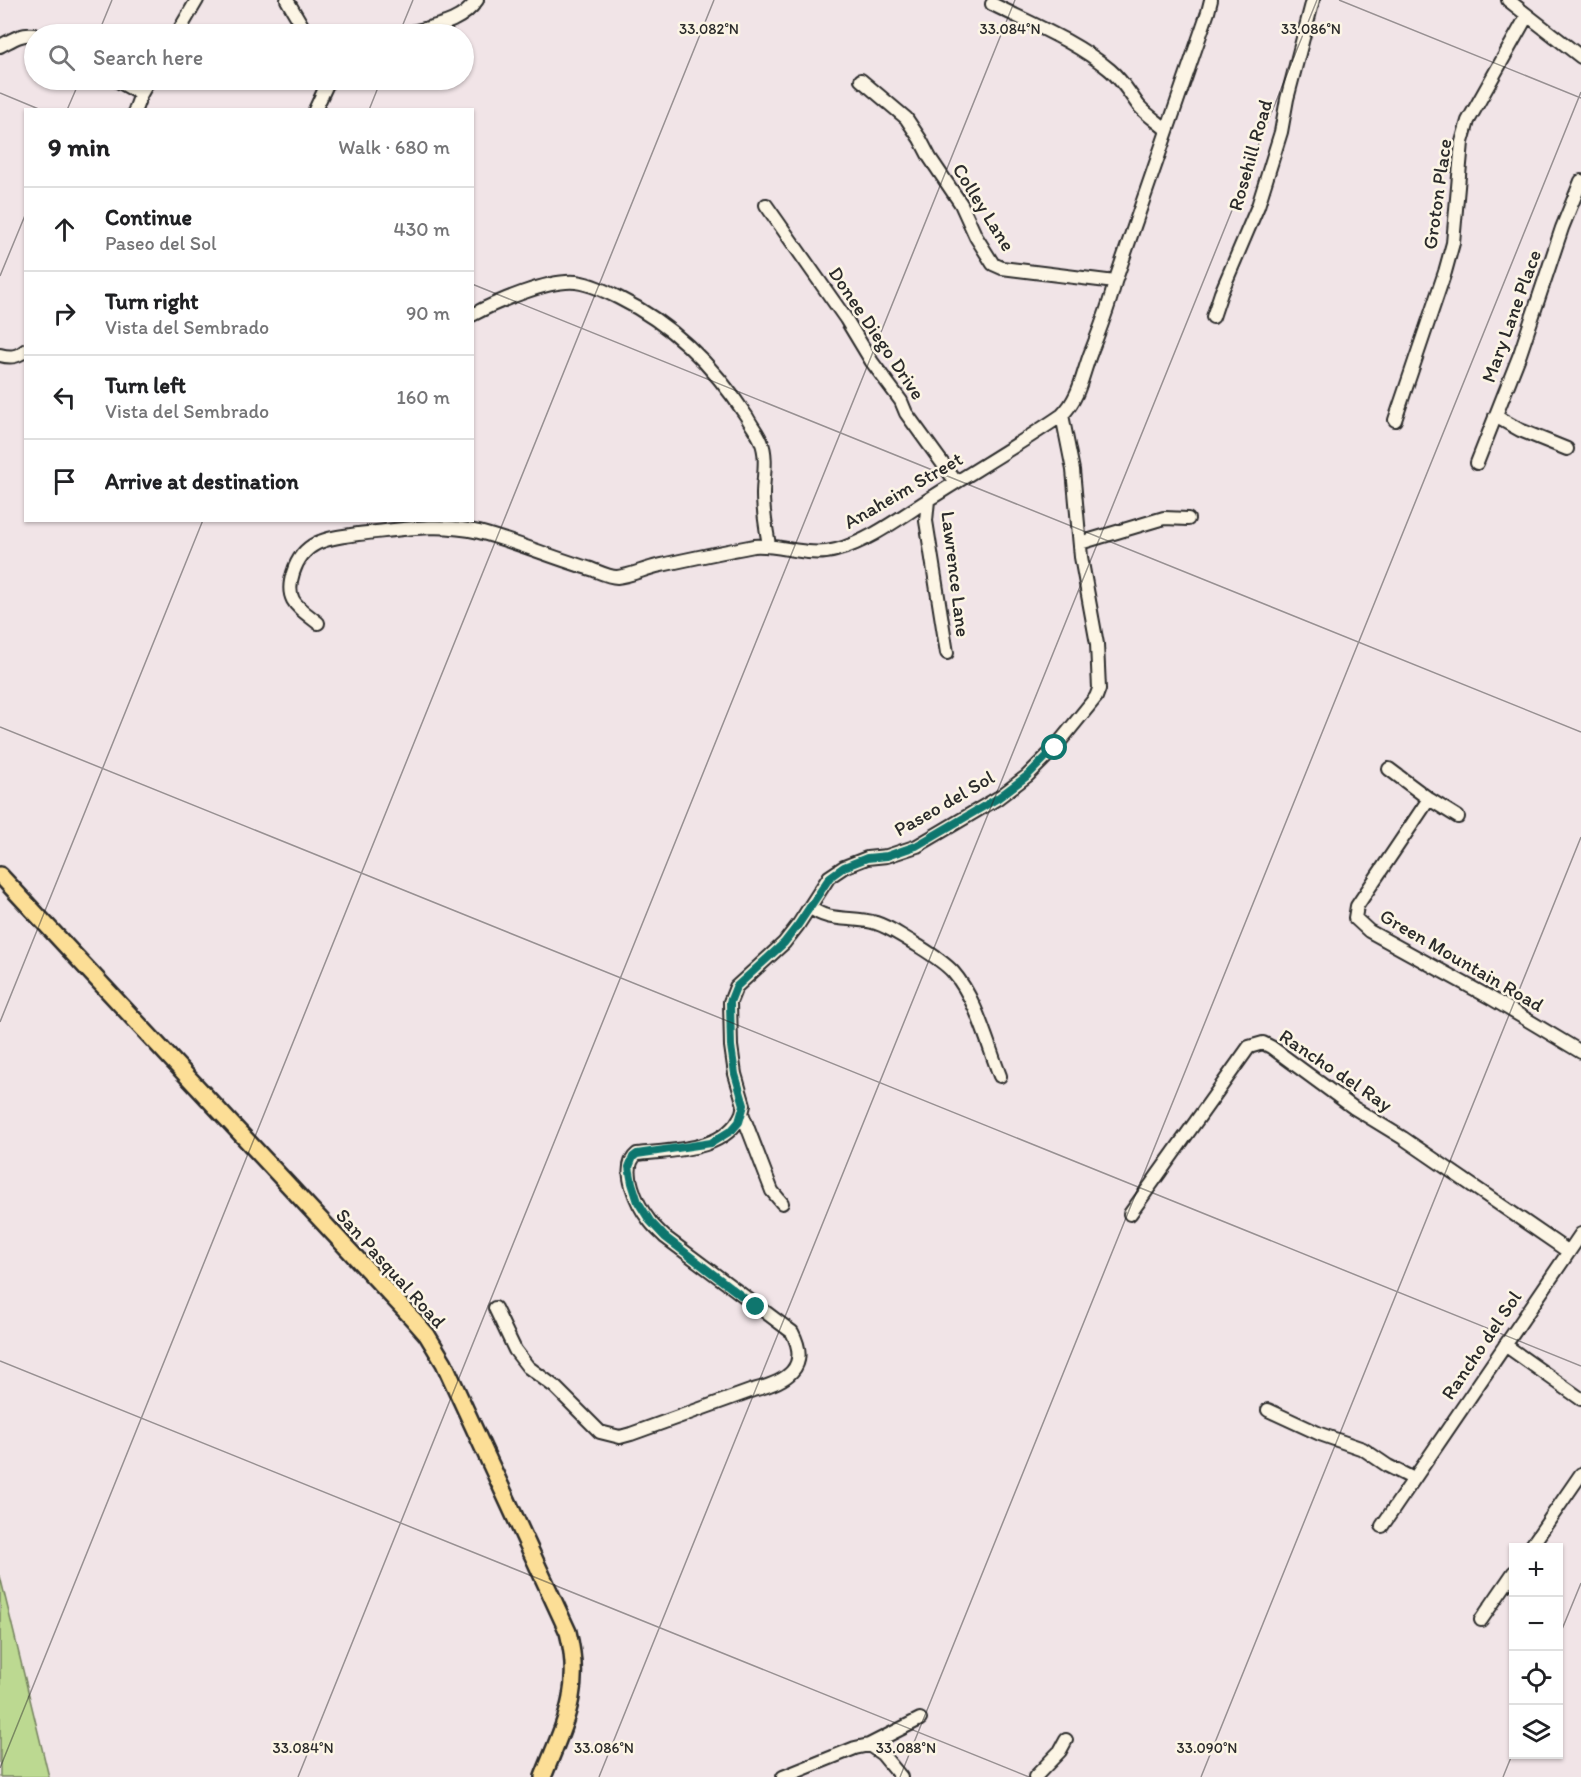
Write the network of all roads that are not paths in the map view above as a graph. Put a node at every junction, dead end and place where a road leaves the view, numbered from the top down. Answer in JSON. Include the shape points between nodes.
{"nodes":[{"id":1,"x":197,"y":0,"type":"edge"},
{"id":2,"x":287,"y":0,"type":"edge"},
{"id":3,"x":477,"y":0,"type":"edge"},
{"id":4,"x":1211,"y":0,"type":"edge"},
{"id":5,"x":1313,"y":0,"type":"edge"},
{"id":6,"x":1508,"y":0,"type":"edge"},
{"id":7,"x":992,"y":4,"type":"dead end"},
{"id":8,"x":1527,"y":16,"type":"junction"},
{"id":9,"x":183,"y":24,"type":"edge"},
{"id":10,"x":301,"y":24,"type":"edge"},
{"id":11,"x":448,"y":24,"type":"edge"},
{"id":12,"x":24,"y":35,"type":"edge"},
{"id":13,"x":0,"y":46,"type":"edge"},
{"id":14,"x":1581,"y":57,"type":"edge"},
{"id":15,"x":861,"y":80,"type":"dead end"},
{"id":16,"x":134,"y":90,"type":"edge"},
{"id":17,"x":143,"y":90,"type":"edge"},
{"id":18,"x":324,"y":90,"type":"edge"},
{"id":19,"x":141,"y":94,"type":"junction"},
{"id":20,"x":136,"y":108,"type":"edge"},
{"id":21,"x":316,"y":108,"type":"edge"},
{"id":22,"x":1167,"y":130,"type":"junction"},
{"id":23,"x":1581,"y":181,"type":"edge"},
{"id":24,"x":766,"y":205,"type":"dead end"},
{"id":25,"x":1115,"y":282,"type":"junction"},
{"id":26,"x":474,"y":314,"type":"edge"},
{"id":27,"x":1213,"y":317,"type":"dead end"},
{"id":28,"x":24,"y":352,"type":"edge"},
{"id":29,"x":0,"y":355,"type":"edge"},
{"id":30,"x":1062,"y":415,"type":"junction"},
{"id":31,"x":1495,"y":416,"type":"junction"},
{"id":32,"x":1395,"y":420,"type":"dead end"},
{"id":33,"x":1567,"y":449,"type":"dead end"},
{"id":34,"x":1478,"y":464,"type":"dead end"},
{"id":35,"x":956,"y":482,"type":"junction"},
{"id":36,"x":928,"y":500,"type":"junction"},
{"id":37,"x":1188,"y":519,"type":"dead end"},
{"id":38,"x":1080,"y":543,"type":"junction"},
{"id":39,"x":769,"y":545,"type":"junction"},
{"id":40,"x":318,"y":623,"type":"dead end"},
{"id":41,"x":947,"y":653,"type":"dead end"},
{"id":42,"x":1389,"y":769,"type":"dead end"},
{"id":43,"x":1429,"y":799,"type":"junction"},
{"id":44,"x":1458,"y":817,"type":"dead end"},
{"id":45,"x":0,"y":875,"type":"edge"},
{"id":46,"x":810,"y":907,"type":"junction"},
{"id":47,"x":1581,"y":1052,"type":"edge"},
{"id":48,"x":1000,"y":1076,"type":"dead end"},
{"id":49,"x":742,"y":1113,"type":"junction"},
{"id":50,"x":782,"y":1203,"type":"dead end"},
{"id":51,"x":1130,"y":1214,"type":"dead end"},
{"id":52,"x":1581,"y":1234,"type":"edge"},
{"id":53,"x":1569,"y":1252,"type":"junction"},
{"id":54,"x":495,"y":1308,"type":"dead end"},
{"id":55,"x":1505,"y":1345,"type":"junction"},
{"id":56,"x":1581,"y":1399,"type":"edge"},
{"id":57,"x":1268,"y":1410,"type":"dead end"},
{"id":58,"x":1581,"y":1474,"type":"edge"},
{"id":59,"x":1414,"y":1479,"type":"junction"},
{"id":60,"x":1382,"y":1526,"type":"dead end"},
{"id":61,"x":1533,"y":1543,"type":"edge"},
{"id":62,"x":1509,"y":1579,"type":"edge"},
{"id":63,"x":1481,"y":1620,"type":"dead end"},
{"id":64,"x":920,"y":1719,"type":"dead end"},
{"id":65,"x":1066,"y":1740,"type":"dead end"},
{"id":66,"x":869,"y":1745,"type":"junction"},
{"id":67,"x":898,"y":1773,"type":"edge"},
{"id":68,"x":543,"y":1777,"type":"edge"},
{"id":69,"x":783,"y":1777,"type":"edge"},
{"id":70,"x":909,"y":1777,"type":"edge"},
{"id":71,"x":1035,"y":1777,"type":"edge"}],
"edges":[{"from":1,"to":9,"type":"street"},
{"from":2,"to":10,"type":"street"},
{"from":3,"to":11,"type":"street","via":[[471,9]]},
{"from":4,"to":22,"type":"street","name":"Anaheim Street"},
{"from":5,"to":27,"type":"street","name":"Rosehill Road","via":[[1263,190]]},
{"from":6,"to":8,"type":"street"},
{"from":7,"to":22,"type":"street","via":[[1092,56],[1112,71],[1141,108]]},
{"from":8,"to":14,"type":"street"},
{"from":8,"to":32,"type":"street","name":"Groton Place","via":[[1468,121],[1462,142],[1453,243]]},
{"from":12,"to":13,"type":"street"},
{"from":15,"to":25,"type":"street","name":"Colley Lane","via":[[906,118],[961,204],[993,264]]},
{"from":16,"to":19,"type":"street"},
{"from":17,"to":19,"type":"street"},
{"from":18,"to":21,"type":"street"},
{"from":19,"to":20,"type":"street"},
{"from":22,"to":25,"type":"street","name":"Anaheim Street"},
{"from":23,"to":31,"type":"street","name":"Mary Lane Place"},
{"from":24,"to":35,"type":"street","name":"Donee Diego Drive"},
{"from":25,"to":30,"type":"street","name":"Anaheim Street","via":[[1077,394]]},
{"from":26,"to":39,"type":"street","via":[[517,294],[578,282],[634,305],[663,323],[734,397],[761,440]]},
{"from":28,"to":29,"type":"street","via":[[19,356]]},
{"from":30,"to":35,"type":"street","name":"Anaheim Street"},
{"from":30,"to":38,"type":"street","name":"Paseo del Sol"},
{"from":31,"to":33,"type":"street"},
{"from":31,"to":34,"type":"street","name":"Mary Lane Place"},
{"from":35,"to":36,"type":"street","name":"Anaheim Street"},
{"from":36,"to":39,"type":"street","name":"Anaheim Street","via":[[882,530],[837,550],[801,551]]},
{"from":36,"to":41,"type":"street","name":"Lawrence Lane","via":[[926,521]]},
{"from":37,"to":38,"type":"street","via":[[1164,518]]},
{"from":38,"to":46,"type":"street","name":"Paseo del Sol","via":[[1097,645],[1096,697],[1053,750],[998,798],[916,846],[844,867],[830,877]]},
{"from":39,"to":40,"type":"street","name":"Anaheim Street","via":[[616,577],[457,528],[435,525],[339,537],[308,547],[293,571],[289,589],[293,603]]},
{"from":42,"to":43,"type":"street"},
{"from":43,"to":44,"type":"street"},
{"from":43,"to":47,"type":"street","name":"Green Mountain Road","via":[[1357,906],[1355,918],[1369,931]]},
{"from":45,"to":68,"type":"main road","name":"San Pasqual Road","via":[[427,1335],[568,1632],[574,1656],[574,1686],[566,1720]]},
{"from":46,"to":48,"type":"street","via":[[826,917],[858,919],[887,927],[952,971],[967,991]]},
{"from":46,"to":49,"type":"street","name":"Paseo del Sol","via":[[784,943],[741,981],[730,1002],[731,1046],[744,1105]]},
{"from":49,"to":50,"type":"street","name":"Paseo del Sol","via":[[772,1191]]},
{"from":49,"to":54,"type":"street","via":[[732,1130],[711,1143],[637,1154],[629,1167],[638,1202],[665,1237],[792,1332],[800,1356],[788,1375],[770,1386],[631,1434],[610,1436],[600,1432],[555,1387],[528,1367],[515,1350]]},
{"from":51,"to":53,"type":"street","name":"Rancho del Ray","via":[[1249,1047],[1263,1043]]},
{"from":52,"to":53,"type":"street","name":"Rancho del Sol"},
{"from":53,"to":55,"type":"street","name":"Rancho del Sol"},
{"from":55,"to":56,"type":"street"},
{"from":55,"to":59,"type":"street","name":"Rancho del Sol"},
{"from":57,"to":59,"type":"street","via":[[1363,1449]]},
{"from":58,"to":61,"type":"street"},
{"from":59,"to":60,"type":"street","name":"Rancho del Sol"},
{"from":62,"to":63,"type":"street"},
{"from":64,"to":66,"type":"street"},
{"from":65,"to":71,"type":"street"},
{"from":66,"to":67,"type":"street"},
{"from":66,"to":69,"type":"street"},
{"from":67,"to":70,"type":"street"}]}
